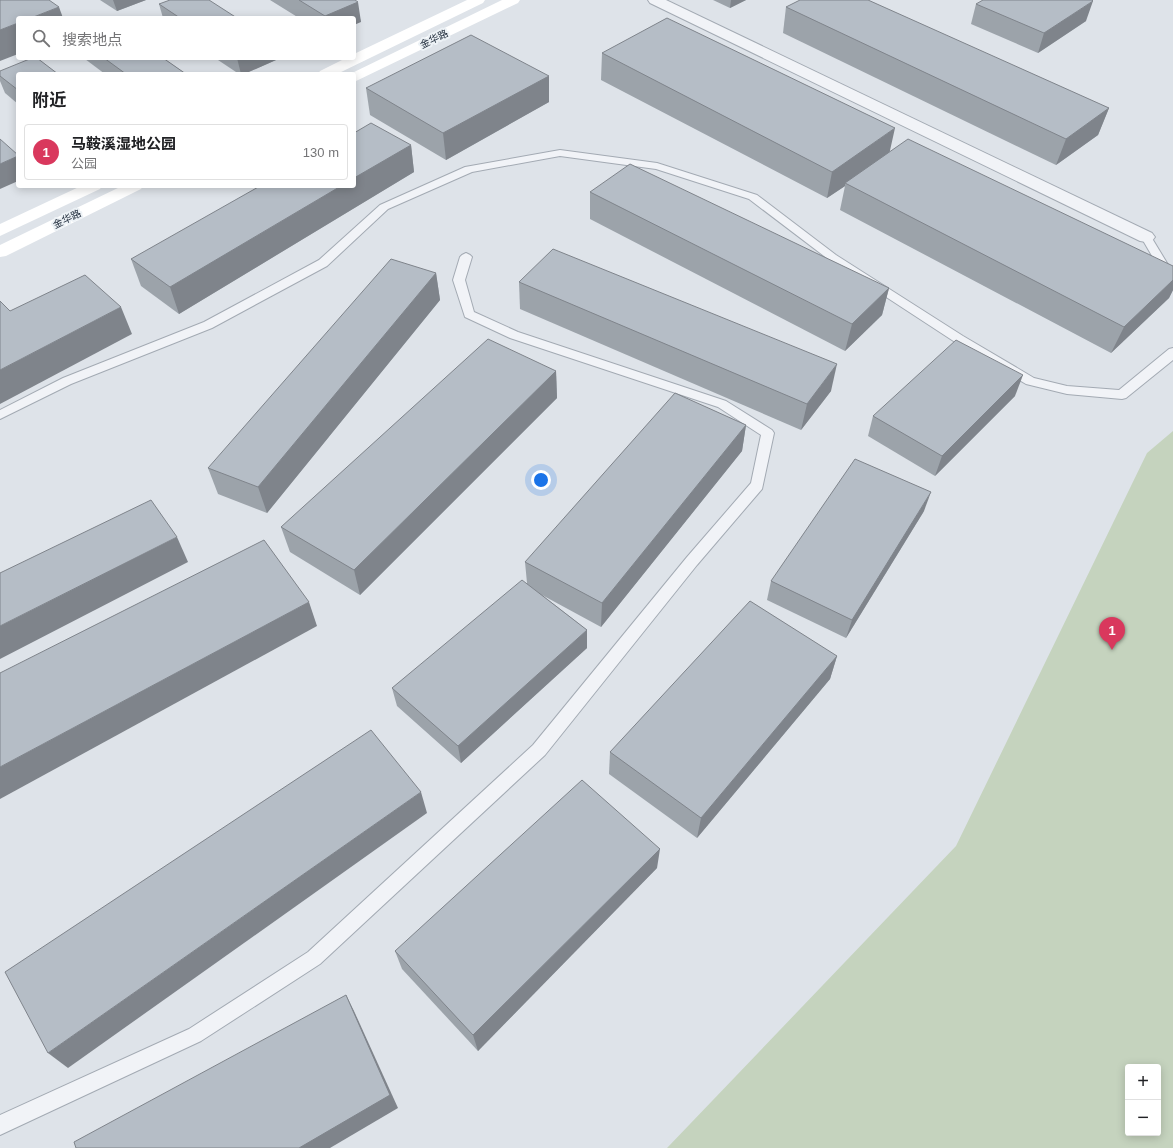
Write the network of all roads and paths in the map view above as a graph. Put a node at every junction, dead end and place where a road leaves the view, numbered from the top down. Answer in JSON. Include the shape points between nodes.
{"nodes":[{"id":1,"x":513,"y":0,"type":"edge"},
{"id":2,"x":655,"y":0,"type":"edge"},
{"id":3,"x":475,"y":1,"type":"edge"},
{"id":4,"x":356,"y":59,"type":"edge"},
{"id":5,"x":354,"y":60,"type":"edge"},
{"id":6,"x":329,"y":72,"type":"edge"},
{"id":7,"x":356,"y":77,"type":"edge"},
{"id":8,"x":90,"y":188,"type":"edge"},
{"id":9,"x":131,"y":188,"type":"edge"},
{"id":10,"x":0,"y":231,"type":"edge"},
{"id":11,"x":1146,"y":237,"type":"joint"},
{"id":12,"x":0,"y":252,"type":"edge"},
{"id":13,"x":466,"y":257,"type":"dead end"},
{"id":14,"x":1173,"y":282,"type":"edge"},
{"id":15,"x":1173,"y":352,"type":"edge"},
{"id":16,"x":0,"y":414,"type":"edge"},
{"id":17,"x":0,"y":1125,"type":"edge"}],
"edges":[{"from":1,"to":7,"type":"main road","name":"金华路"},
{"from":2,"to":11,"type":"street"},
{"from":3,"to":4,"type":"main road","name":"金华路"},
{"from":5,"to":6,"type":"main road","name":"金华路"},
{"from":8,"to":10,"type":"main road","name":"金华路"},
{"from":9,"to":12,"type":"main road","name":"金华路"},
{"from":11,"to":14,"type":"lane"},
{"from":13,"to":17,"type":"lane","via":[[459,280],[469,314],[514,335],[722,404],[768,433],[758,484],[692,561],[539,750],[314,958],[195,1035]]},
{"from":15,"to":16,"type":"lane","via":[[1122,395],[1067,390],[1030,381],[959,339],[832,256],[753,198],[658,166],[560,152],[469,169],[384,206],[323,263],[208,325],[67,381]]}]}
